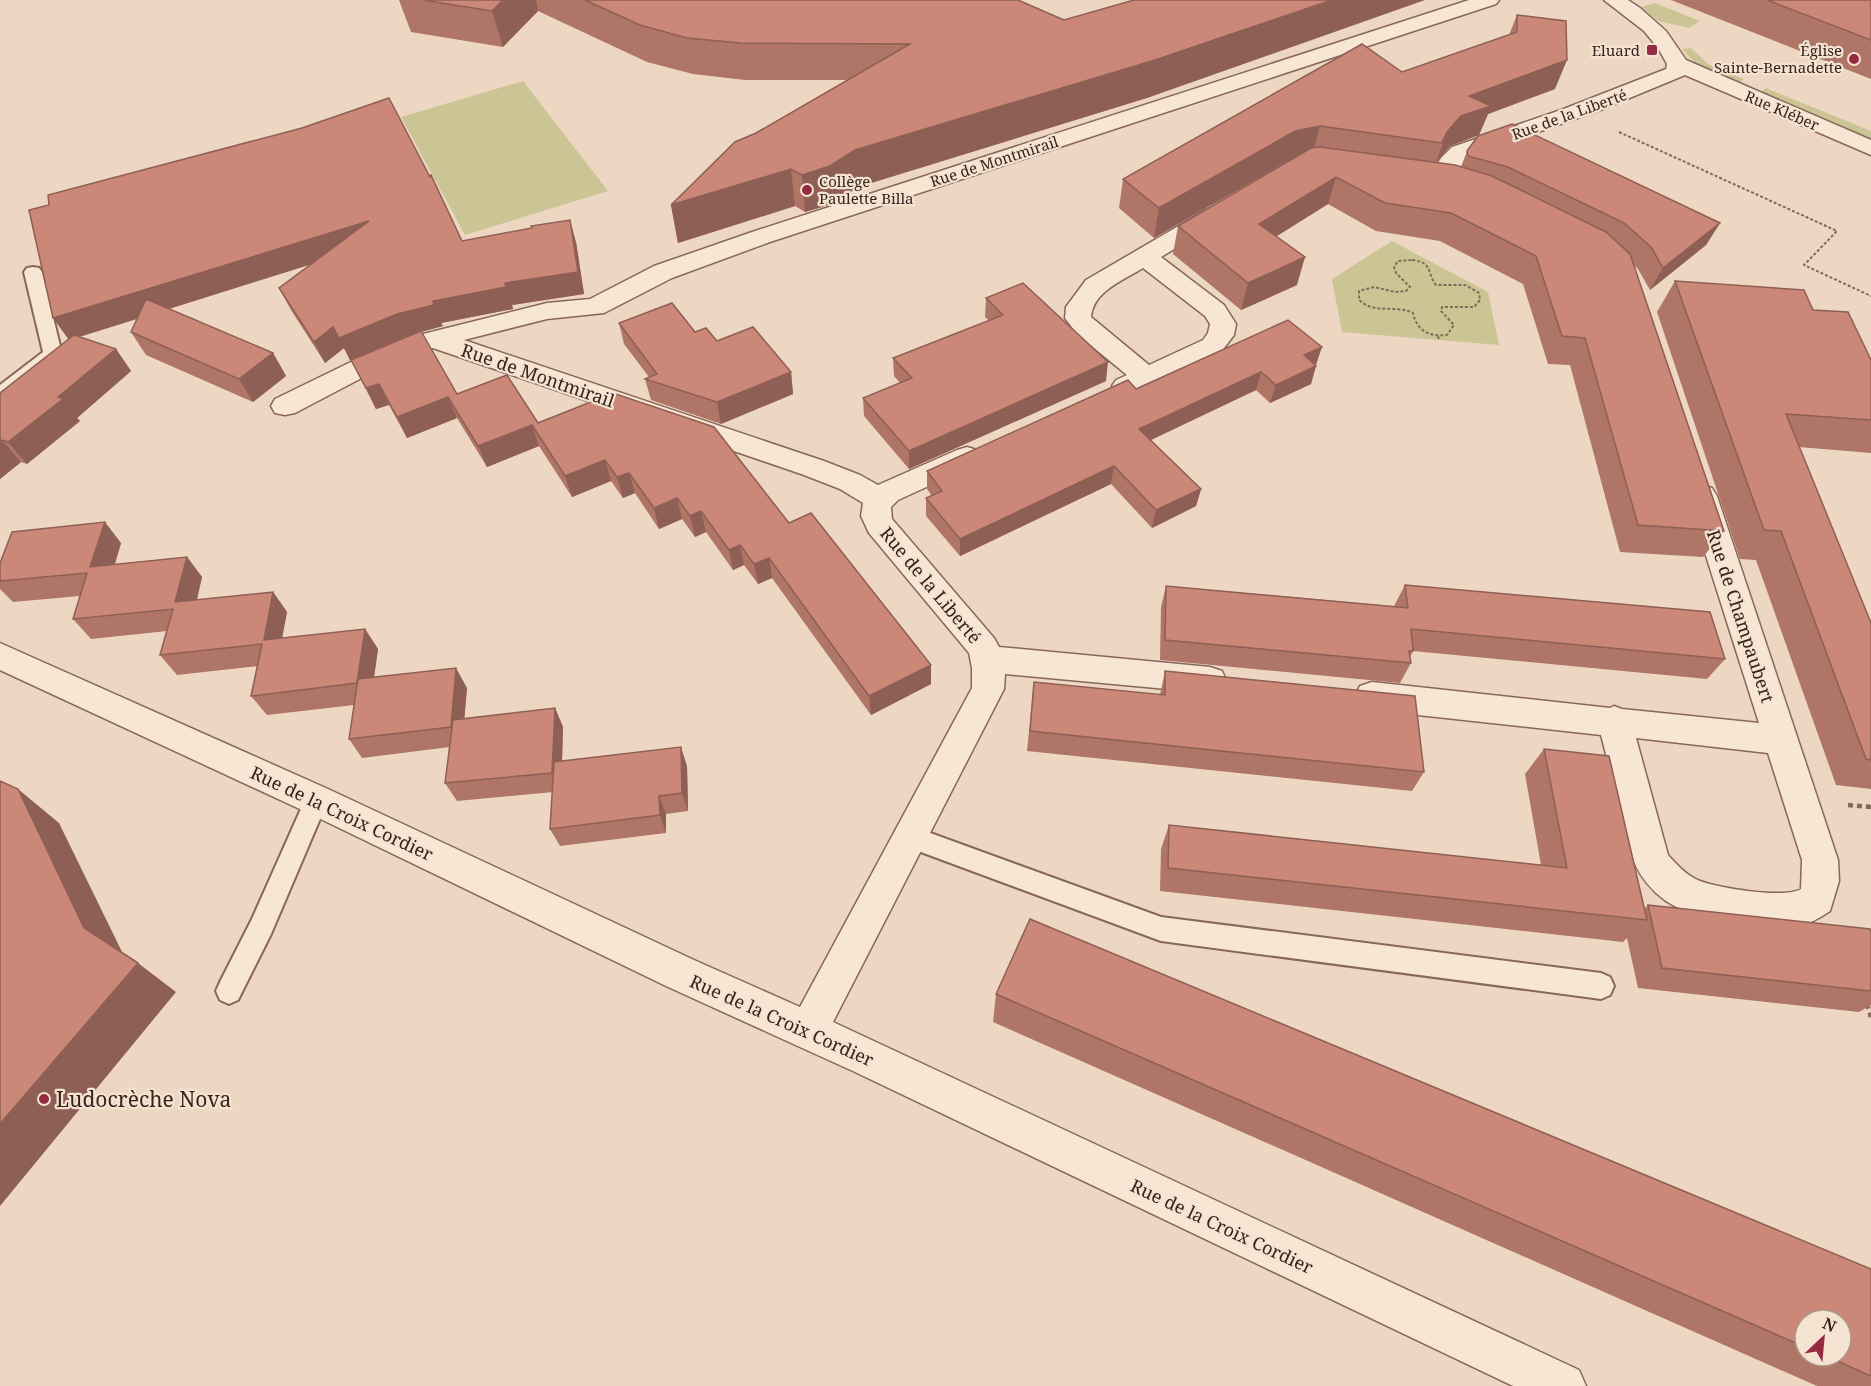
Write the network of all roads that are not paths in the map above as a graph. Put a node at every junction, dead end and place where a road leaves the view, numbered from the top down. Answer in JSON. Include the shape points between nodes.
{"nodes":[{"id":1,"x":1489,"y":0,"type":"edge"},
{"id":2,"x":1614,"y":0,"type":"edge"},
{"id":3,"x":1678,"y":64,"type":"junction"},
{"id":4,"x":1871,"y":148,"type":"edge"},
{"id":5,"x":1479,"y":193,"type":"edge"},
{"id":6,"x":1235,"y":203,"type":"edge"},
{"id":7,"x":1145,"y":257,"type":"junction"},
{"id":8,"x":33,"y":272,"type":"dead end"},
{"id":9,"x":433,"y":339,"type":"junction"},
{"id":10,"x":1147,"y":377,"type":"junction"},
{"id":11,"x":0,"y":394,"type":"edge"},
{"id":12,"x":1104,"y":396,"type":"edge"},
{"id":13,"x":285,"y":406,"type":"dead end"},
{"id":14,"x":997,"y":444,"type":"edge"},
{"id":15,"x":1694,"y":469,"type":"edge"},
{"id":16,"x":879,"y":499,"type":"junction"},
{"id":17,"x":0,"y":656,"type":"edge"},
{"id":18,"x":988,"y":659,"type":"junction"},
{"id":19,"x":1236,"y":683,"type":"edge"},
{"id":20,"x":1342,"y":693,"type":"edge"},
{"id":21,"x":1614,"y":720,"type":"junction"},
{"id":22,"x":1782,"y":740,"type":"junction"},
{"id":23,"x":316,"y":800,"type":"junction"},
{"id":24,"x":911,"y":837,"type":"junction"},
{"id":25,"x":1601,"y":986,"type":"dead end"},
{"id":26,"x":229,"y":991,"type":"dead end"},
{"id":27,"x":808,"y":1031,"type":"junction"},
{"id":28,"x":1563,"y":1386,"type":"edge"}],
"edges":[{"from":1,"to":9,"type":"street","name":"Rue de Montmirail","via":[[750,241],[663,272],[595,307],[547,311]]},
{"from":2,"to":3,"type":"street","via":[[1644,20]]},
{"from":3,"to":4,"type":"street","name":"Rue Kléber"},
{"from":3,"to":5,"type":"street","name":"Rue de la Liberté","via":[[1676,73],[1577,113],[1460,152],[1436,182]]},
{"from":6,"to":7,"type":"street"},
{"from":7,"to":10,"type":"street","via":[[1095,286],[1079,307],[1078,318]]},
{"from":7,"to":10,"type":"street","via":[[1215,311],[1223,324],[1221,335],[1212,346]]},
{"from":8,"to":11,"type":"lane","via":[[53,354]]},
{"from":9,"to":13,"type":"street","name":"Rue de Montmirail","via":[[366,365]]},
{"from":9,"to":16,"type":"street","name":"Rue de Montmirail","via":[[814,468]]},
{"from":10,"to":12,"type":"street"},
{"from":14,"to":16,"type":"street"},
{"from":15,"to":22,"type":"street","name":"Rue de Champaubert"},
{"from":16,"to":18,"type":"street","name":"Rue de la Liberté","via":[[874,514],[880,525],[973,633]]},
{"from":17,"to":23,"type":"street","name":"Rue de la Croix Cordier"},
{"from":18,"to":19,"type":"street"},
{"from":18,"to":24,"type":"street","name":"Rue de la Liberté","via":[[988,689]]},
{"from":20,"to":21,"type":"street"},
{"from":21,"to":22,"type":"street"},
{"from":21,"to":22,"type":"street","name":"Rue de Champaubert","via":[[1652,862],[1666,880],[1688,894],[1719,904],[1785,909],[1804,908],[1817,899],[1820,860]]},
{"from":23,"to":26,"type":"lane","via":[[262,926]]},
{"from":23,"to":27,"type":"street","name":"Rue de la Croix Cordier"},
{"from":24,"to":25,"type":"lane","via":[[1161,929]]},
{"from":24,"to":27,"type":"street","name":"Rue de la Liberté"},
{"from":27,"to":28,"type":"street","name":"Rue de la Croix Cordier"}]}
